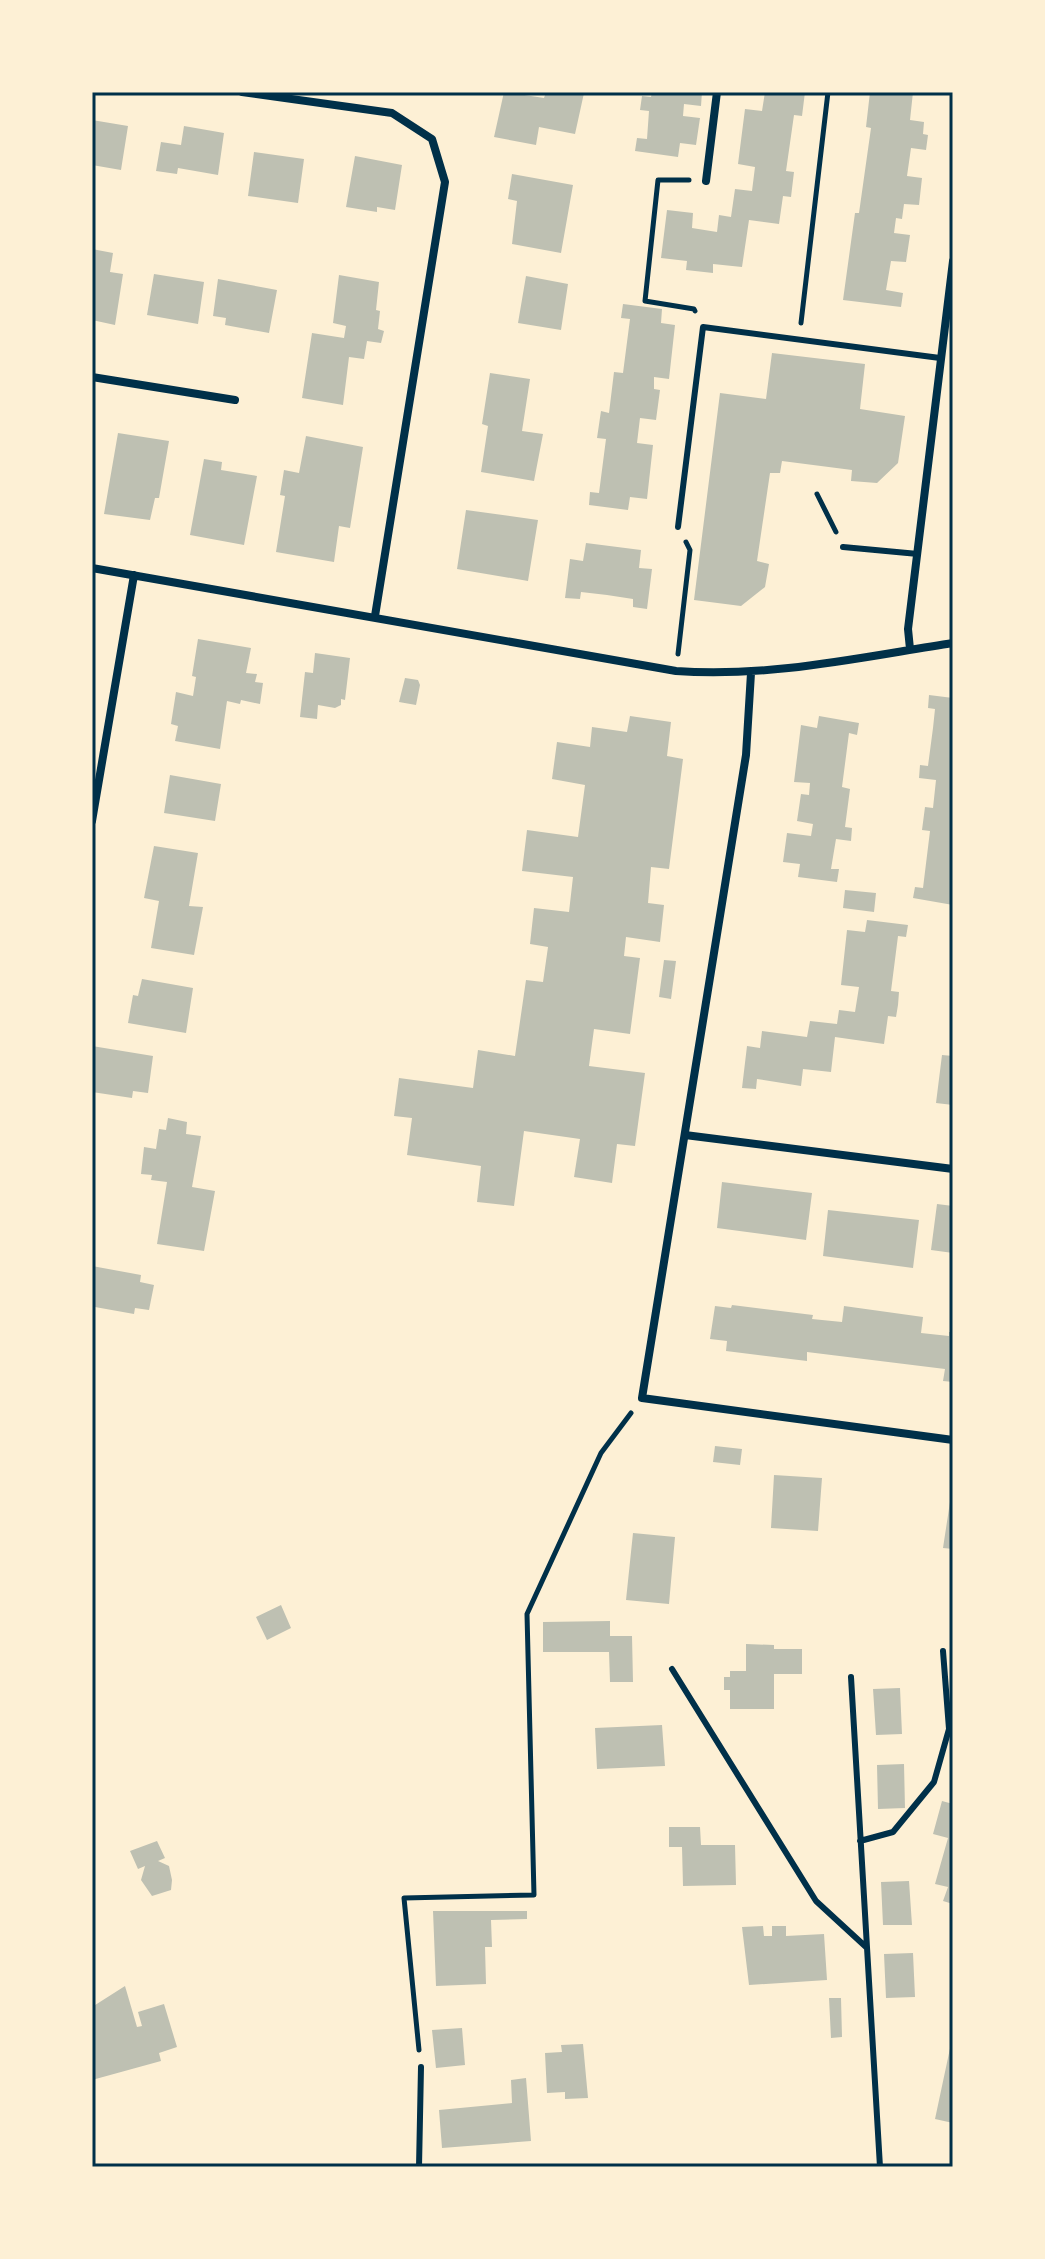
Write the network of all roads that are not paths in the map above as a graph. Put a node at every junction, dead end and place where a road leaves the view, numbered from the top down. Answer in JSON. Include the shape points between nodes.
{"nodes":[{"id":1,"x":242,"y":92,"type":"edge"},
{"id":2,"x":717,"y":92,"type":"edge"},
{"id":3,"x":706,"y":181,"type":"road end"},
{"id":4,"x":953,"y":261,"type":"edge"},
{"id":5,"x":940,"y":358,"type":"junction"},
{"id":6,"x":92,"y":377,"type":"edge"},
{"id":7,"x":235,"y":400,"type":"dead end"},
{"id":8,"x":678,"y":527,"type":"road end"},
{"id":9,"x":843,"y":547,"type":"road end"},
{"id":10,"x":918,"y":554,"type":"junction"},
{"id":11,"x":92,"y":568,"type":"edge"},
{"id":12,"x":134,"y":575,"type":"junction"},
{"id":13,"x":375,"y":616,"type":"junction"},
{"id":14,"x":953,"y":643,"type":"edge"},
{"id":15,"x":910,"y":649,"type":"junction"},
{"id":16,"x":751,"y":673,"type":"junction"},
{"id":17,"x":92,"y":821,"type":"edge"},
{"id":18,"x":685,"y":1135,"type":"junction"},
{"id":19,"x":953,"y":1169,"type":"edge"},
{"id":20,"x":953,"y":1440,"type":"edge"},
{"id":21,"x":943,"y":1651,"type":"dead end"},
{"id":22,"x":672,"y":1669,"type":"dead end"},
{"id":23,"x":851,"y":1677,"type":"dead end"},
{"id":24,"x":860,"y":1841,"type":"junction"},
{"id":25,"x":867,"y":1947,"type":"junction"},
{"id":26,"x":421,"y":2067,"type":"road end"},
{"id":27,"x":419,"y":2167,"type":"edge"},
{"id":28,"x":880,"y":2167,"type":"edge"}],
"edges":[{"from":1,"to":13,"type":"street","via":[[392,113],[432,139],[445,182]]},
{"from":2,"to":3,"type":"street"},
{"from":4,"to":5,"type":"street"},
{"from":5,"to":8,"type":"lane","via":[[703,327]]},
{"from":5,"to":10,"type":"street"},
{"from":6,"to":7,"type":"street"},
{"from":9,"to":10,"type":"lane"},
{"from":10,"to":15,"type":"street"},
{"from":11,"to":12,"type":"street"},
{"from":12,"to":13,"type":"street"},
{"from":12,"to":17,"type":"street"},
{"from":13,"to":16,"type":"street","via":[[676,671]]},
{"from":14,"to":15,"type":"street"},
{"from":15,"to":16,"type":"street"},
{"from":16,"to":18,"type":"street","via":[[746,755]]},
{"from":18,"to":19,"type":"street"},
{"from":18,"to":20,"type":"street","via":[[642,1398]]},
{"from":21,"to":24,"type":"lane","via":[[949,1729],[934,1782],[893,1832]]},
{"from":22,"to":25,"type":"lane","via":[[816,1901]]},
{"from":23,"to":24,"type":"lane"},
{"from":24,"to":25,"type":"lane"},
{"from":25,"to":28,"type":"lane"},
{"from":26,"to":27,"type":"lane"}]}
